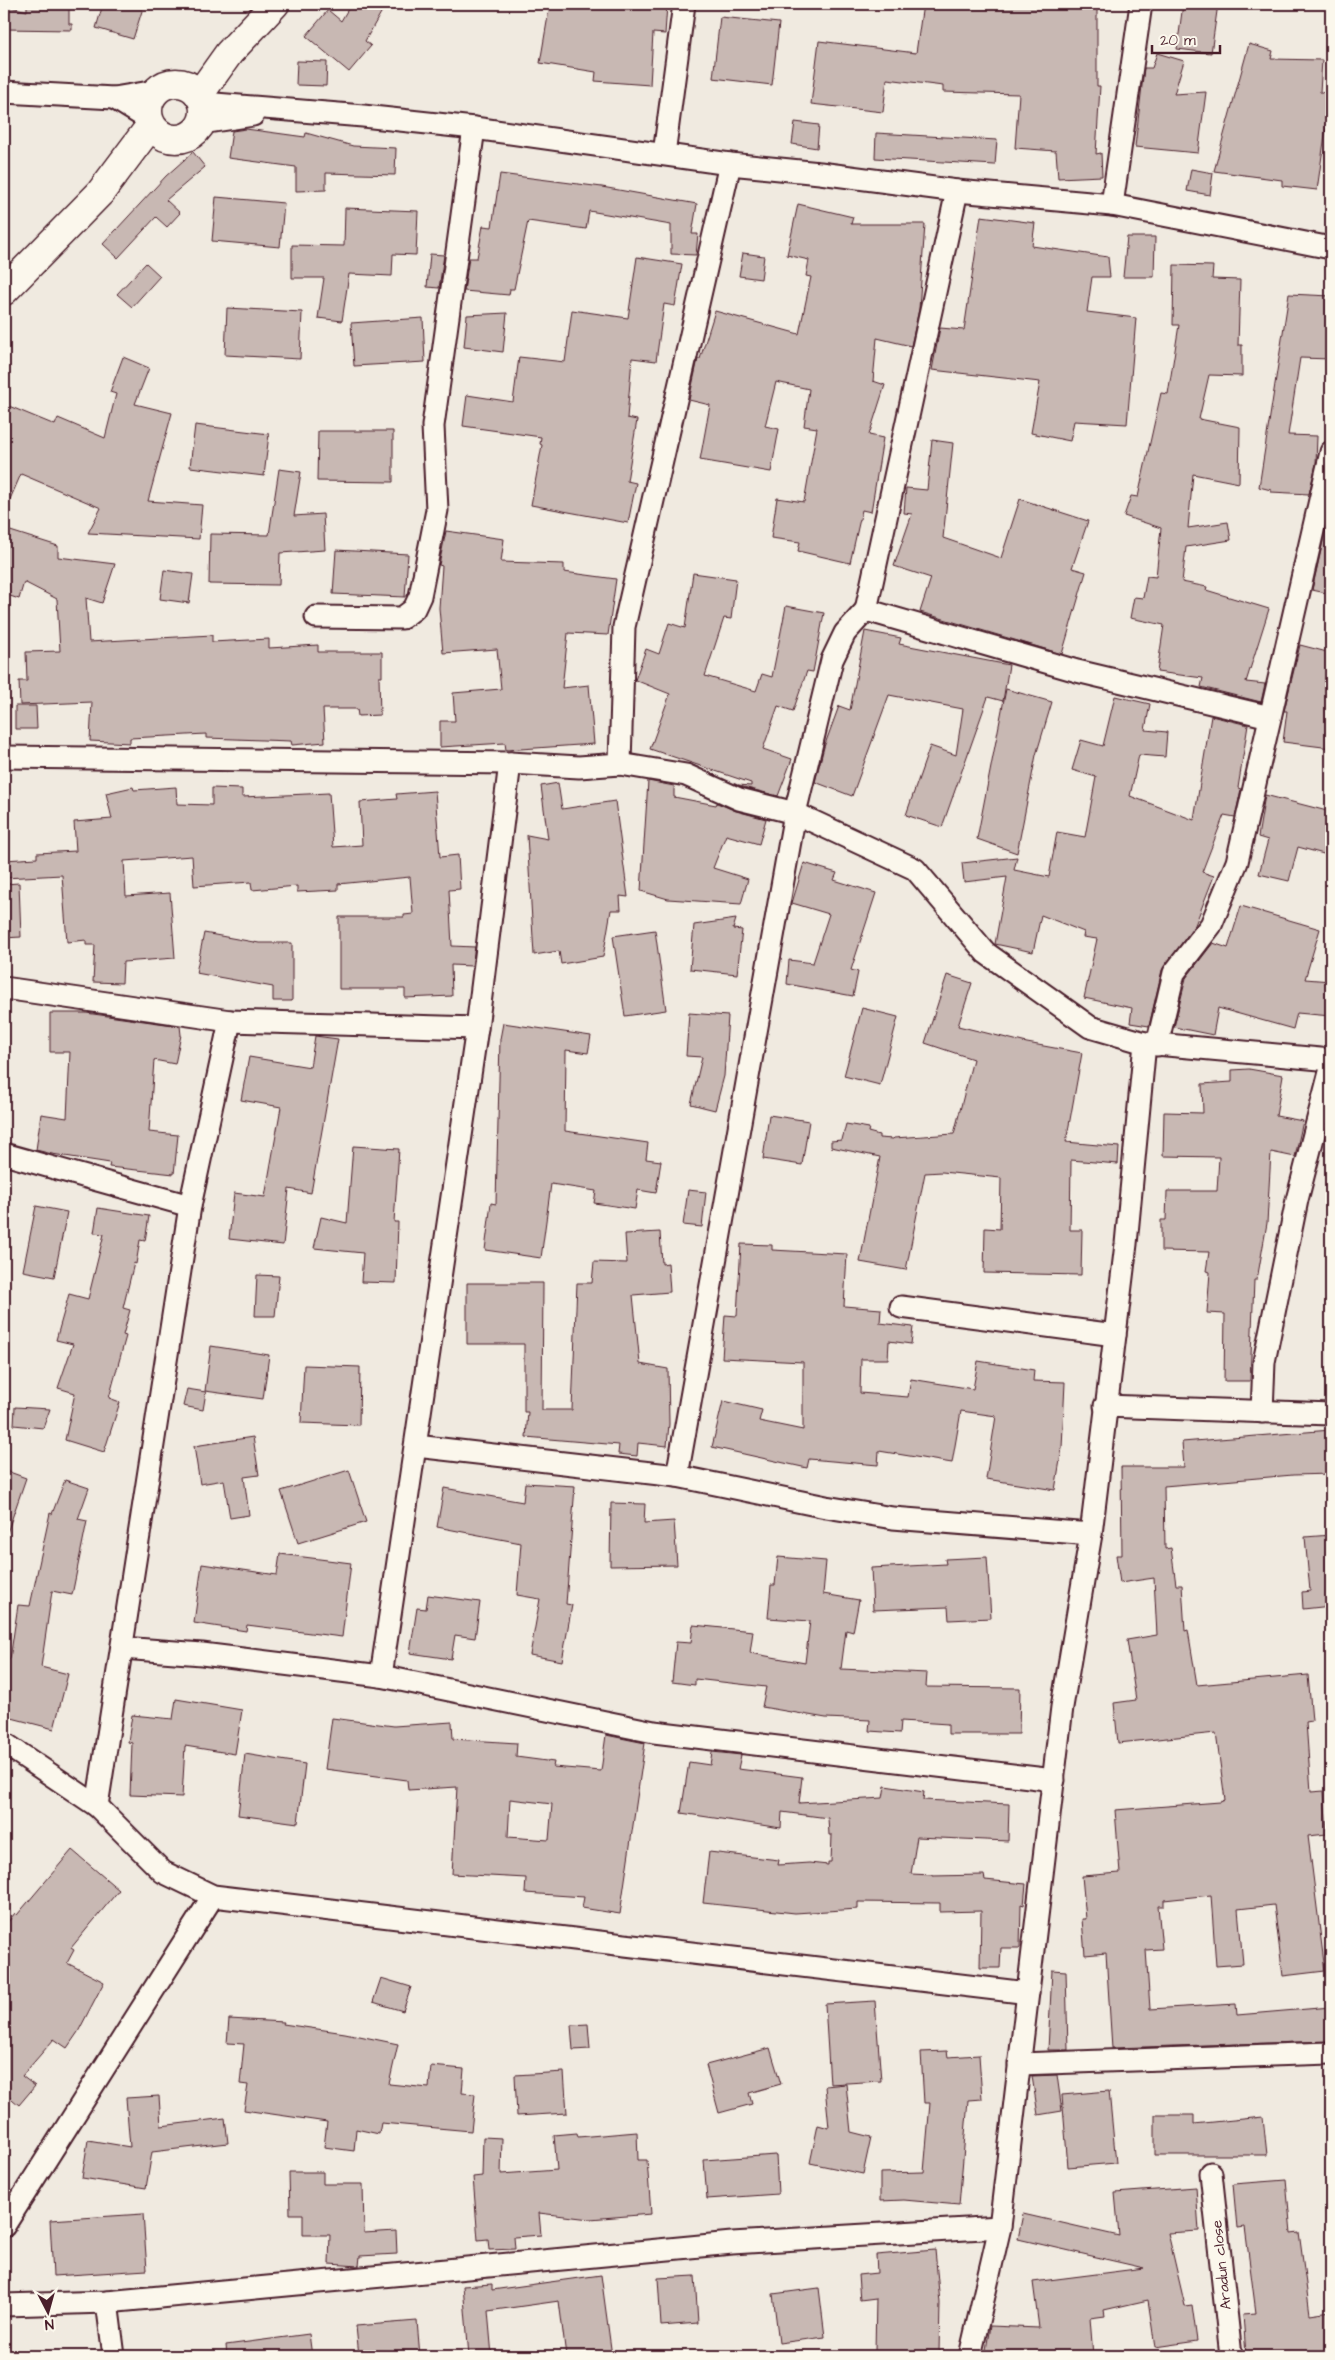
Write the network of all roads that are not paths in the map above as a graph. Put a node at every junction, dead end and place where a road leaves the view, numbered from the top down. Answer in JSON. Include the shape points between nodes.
{"nodes":[{"id":1,"x":275,"y":4,"type":"edge"},
{"id":2,"x":684,"y":4,"type":"edge"},
{"id":3,"x":1141,"y":4,"type":"edge"},
{"id":4,"x":4,"y":92,"type":"edge"},
{"id":5,"x":114,"y":98,"type":"junction"},
{"id":6,"x":187,"y":99,"type":"junction"},
{"id":7,"x":157,"y":128,"type":"junction"},
{"id":8,"x":474,"y":128,"type":"junction"},
{"id":9,"x":664,"y":154,"type":"junction"},
{"id":10,"x":730,"y":164,"type":"junction"},
{"id":11,"x":957,"y":191,"type":"junction"},
{"id":12,"x":1112,"y":205,"type":"junction"},
{"id":13,"x":1331,"y":248,"type":"edge"},
{"id":14,"x":4,"y":291,"type":"edge"},
{"id":15,"x":1331,"y":452,"type":"edge"},
{"id":16,"x":866,"y":610,"type":"junction"},
{"id":17,"x":316,"y":618,"type":"dead end"},
{"id":18,"x":1270,"y":717,"type":"junction"},
{"id":19,"x":4,"y":757,"type":"edge"},
{"id":20,"x":510,"y":763,"type":"junction"},
{"id":21,"x":620,"y":764,"type":"junction"},
{"id":22,"x":795,"y":814,"type":"junction"},
{"id":23,"x":4,"y":988,"type":"edge"},
{"id":24,"x":230,"y":1022,"type":"junction"},
{"id":25,"x":477,"y":1028,"type":"junction"},
{"id":26,"x":1151,"y":1044,"type":"junction"},
{"id":27,"x":1331,"y":1060,"type":"edge"},
{"id":28,"x":1331,"y":1068,"type":"edge"},
{"id":29,"x":4,"y":1154,"type":"edge"},
{"id":30,"x":190,"y":1206,"type":"junction"},
{"id":31,"x":901,"y":1307,"type":"dead end"},
{"id":32,"x":1115,"y":1335,"type":"junction"},
{"id":33,"x":1106,"y":1406,"type":"junction"},
{"id":34,"x":1262,"y":1412,"type":"junction"},
{"id":35,"x":1331,"y":1414,"type":"edge"},
{"id":36,"x":416,"y":1446,"type":"junction"},
{"id":37,"x":677,"y":1476,"type":"junction"},
{"id":38,"x":1091,"y":1534,"type":"junction"},
{"id":39,"x":122,"y":1648,"type":"junction"},
{"id":40,"x":381,"y":1676,"type":"junction"},
{"id":41,"x":4,"y":1743,"type":"edge"},
{"id":42,"x":1054,"y":1780,"type":"junction"},
{"id":43,"x":97,"y":1806,"type":"junction"},
{"id":44,"x":213,"y":1896,"type":"junction"},
{"id":45,"x":1028,"y":1993,"type":"junction"},
{"id":46,"x":1331,"y":2053,"type":"edge"},
{"id":47,"x":1020,"y":2064,"type":"junction"},
{"id":48,"x":1211,"y":2173,"type":"dead end"},
{"id":49,"x":4,"y":2226,"type":"edge"},
{"id":50,"x":1000,"y":2227,"type":"junction"},
{"id":51,"x":107,"y":2302,"type":"junction"},
{"id":52,"x":4,"y":2305,"type":"edge"},
{"id":53,"x":114,"y":2356,"type":"edge"},
{"id":54,"x":970,"y":2356,"type":"edge"},
{"id":55,"x":1231,"y":2356,"type":"edge"}],
"edges":[{"from":1,"to":6,"type":"main road"},
{"from":2,"to":9,"type":"street"},
{"from":3,"to":12,"type":"street"},
{"from":4,"to":5,"type":"street"},
{"from":5,"to":6,"type":"street"},
{"from":5,"to":7,"type":"street"},
{"from":6,"to":7,"type":"main road","via":[[147,109]]},
{"from":6,"to":7,"type":"main road","via":[[194,133],[183,138]]},
{"from":6,"to":8,"type":"street"},
{"from":7,"to":14,"type":"main road","via":[[100,193]]},
{"from":8,"to":9,"type":"street"},
{"from":8,"to":17,"type":"street","via":[[433,426],[437,510],[420,596],[414,610],[402,618]]},
{"from":9,"to":10,"type":"street"},
{"from":10,"to":11,"type":"street"},
{"from":10,"to":21,"type":"street","via":[[624,627]]},
{"from":11,"to":12,"type":"street"},
{"from":11,"to":16,"type":"street"},
{"from":12,"to":13,"type":"street"},
{"from":15,"to":18,"type":"street"},
{"from":16,"to":18,"type":"street","via":[[1077,671]]},
{"from":16,"to":22,"type":"street","via":[[844,633],[832,660]]},
{"from":18,"to":26,"type":"street","via":[[1237,862],[1211,925],[1174,973]]},
{"from":19,"to":20,"type":"street"},
{"from":20,"to":21,"type":"street","via":[[579,767]]},
{"from":20,"to":25,"type":"street"},
{"from":21,"to":22,"type":"street","via":[[686,775],[739,800]]},
{"from":22,"to":26,"type":"street","via":[[915,869],[986,953],[1090,1026]]},
{"from":22,"to":37,"type":"street"},
{"from":23,"to":24,"type":"street"},
{"from":24,"to":25,"type":"street"},
{"from":24,"to":30,"type":"street"},
{"from":25,"to":36,"type":"street"},
{"from":26,"to":27,"type":"street"},
{"from":26,"to":32,"type":"street"},
{"from":28,"to":34,"type":"street","via":[[1297,1200],[1264,1362]]},
{"from":29,"to":30,"type":"street"},
{"from":30,"to":39,"type":"street"},
{"from":31,"to":32,"type":"street"},
{"from":32,"to":33,"type":"street"},
{"from":33,"to":34,"type":"street"},
{"from":33,"to":38,"type":"street"},
{"from":34,"to":35,"type":"street"},
{"from":36,"to":37,"type":"street"},
{"from":36,"to":40,"type":"street"},
{"from":37,"to":38,"type":"street","via":[[893,1518]]},
{"from":38,"to":42,"type":"street","via":[[1062,1707]]},
{"from":39,"to":40,"type":"street","via":[[202,1654]]},
{"from":39,"to":43,"type":"street"},
{"from":40,"to":42,"type":"street","via":[[654,1732]]},
{"from":41,"to":43,"type":"street"},
{"from":42,"to":45,"type":"street"},
{"from":43,"to":44,"type":"street","via":[[163,1872]]},
{"from":44,"to":45,"type":"street"},
{"from":44,"to":49,"type":"street"},
{"from":45,"to":47,"type":"street"},
{"from":46,"to":47,"type":"street"},
{"from":47,"to":50,"type":"street"},
{"from":48,"to":55,"type":"street","name":"Aradun close"},
{"from":50,"to":51,"type":"street","via":[[732,2243]]},
{"from":50,"to":54,"type":"street"},
{"from":51,"to":52,"type":"street"},
{"from":51,"to":53,"type":"street"}]}
